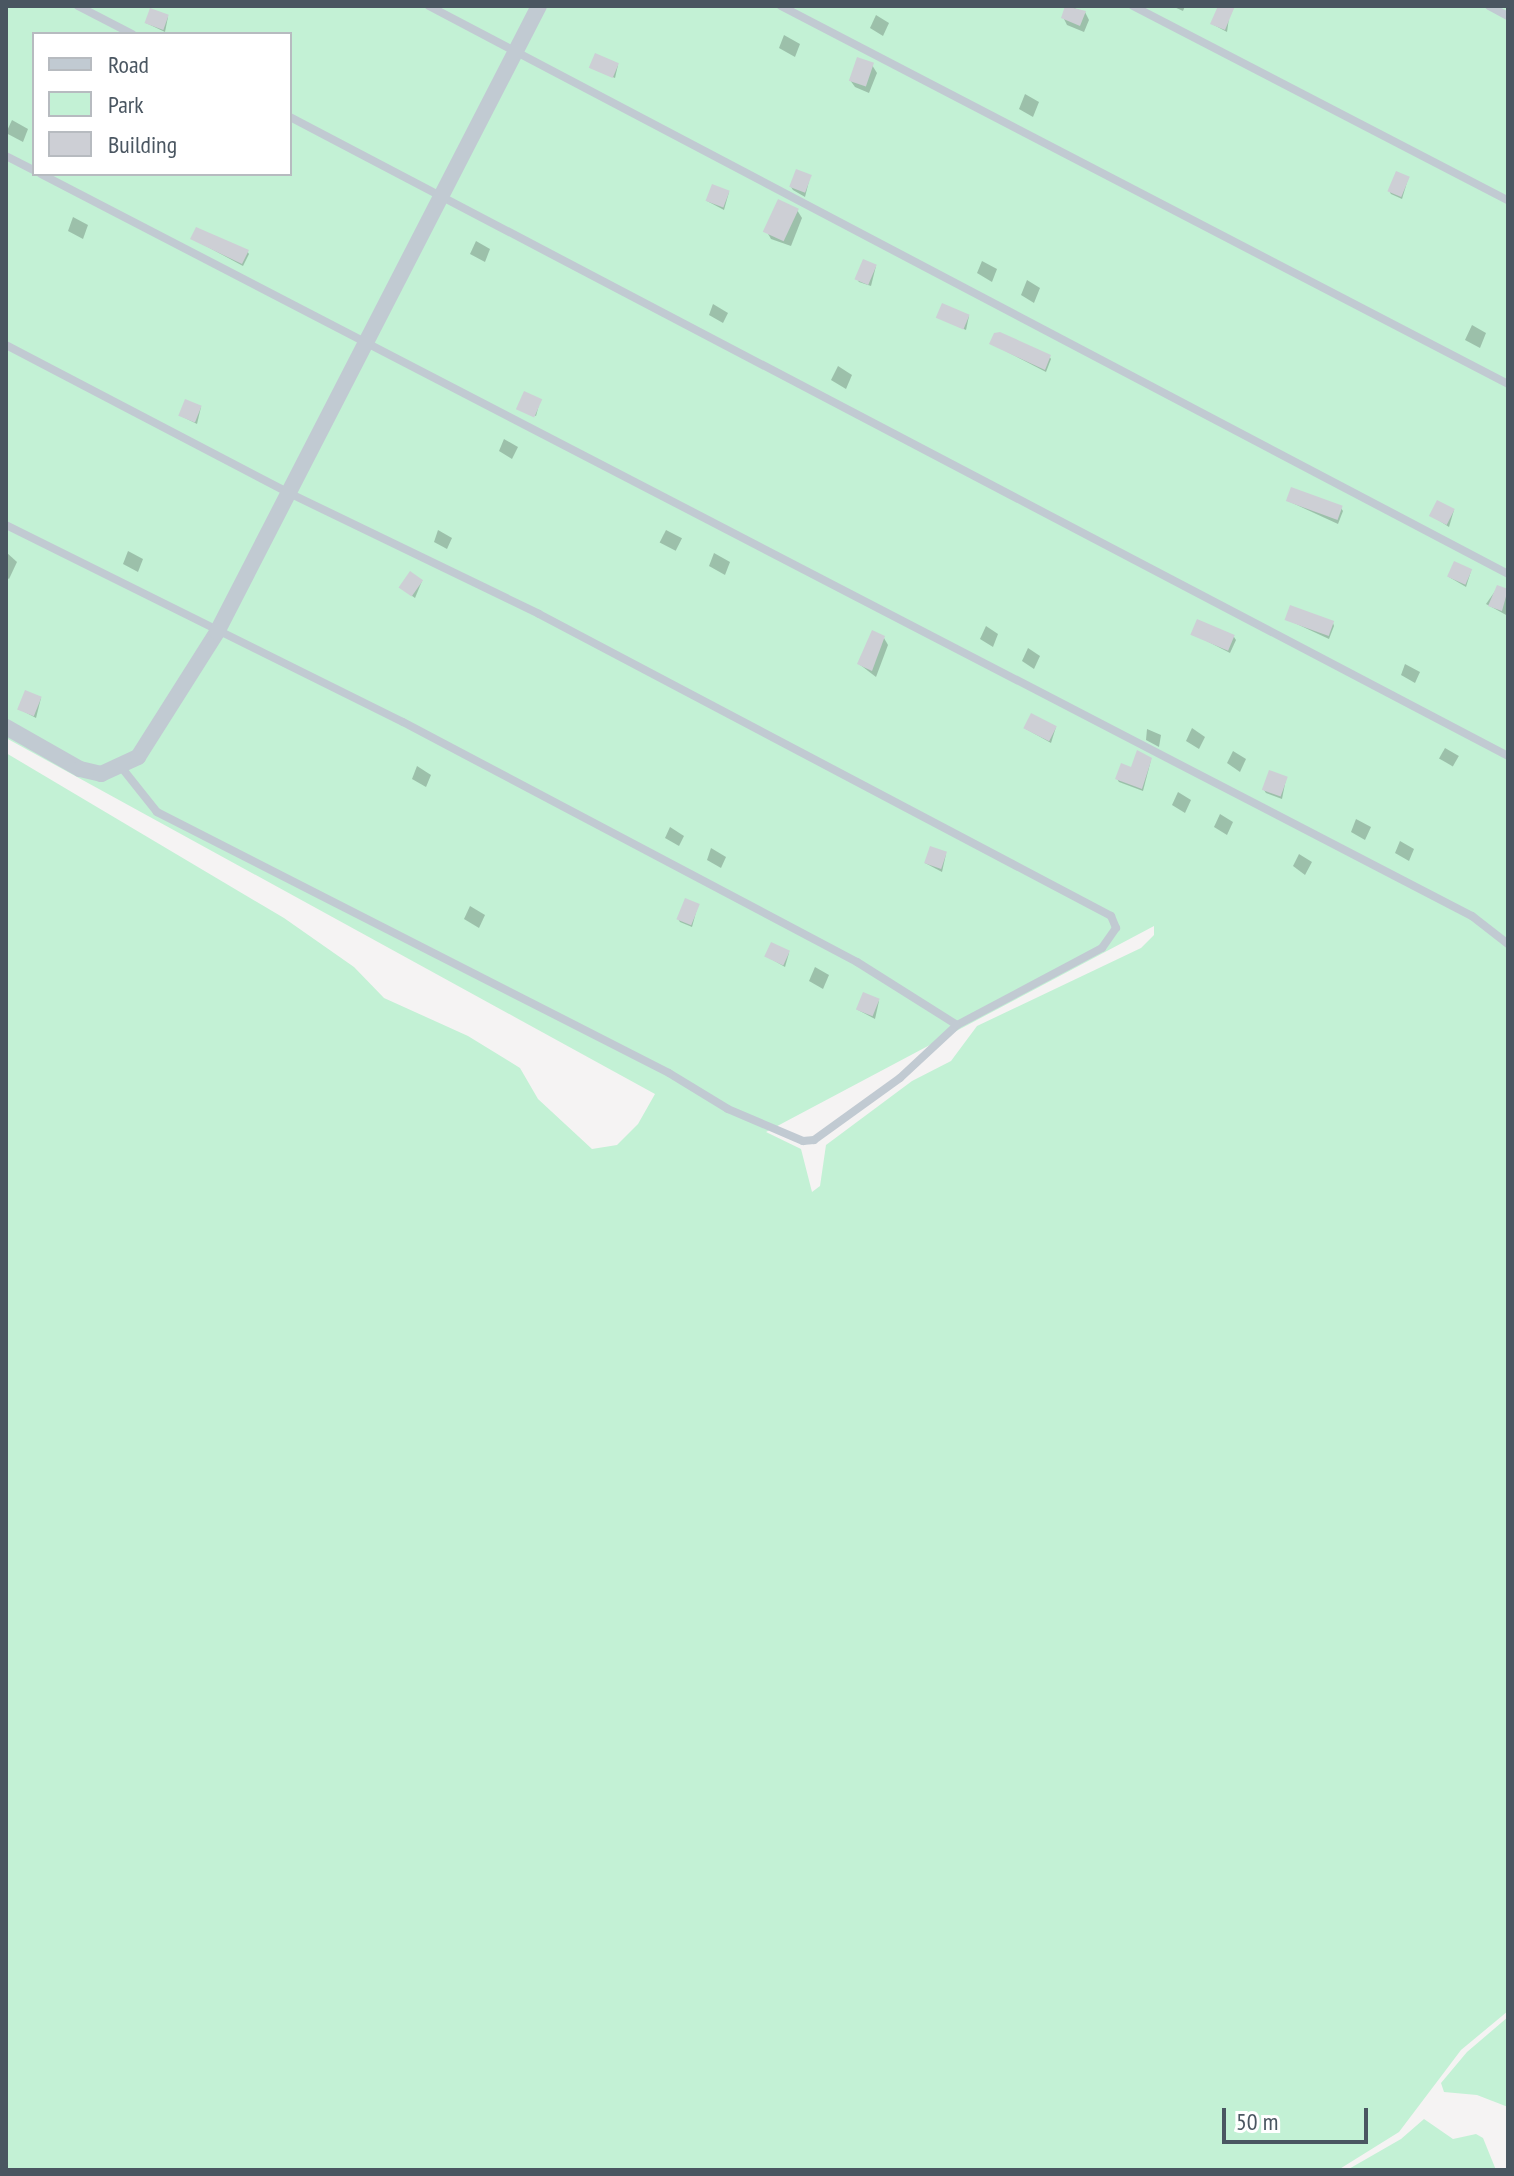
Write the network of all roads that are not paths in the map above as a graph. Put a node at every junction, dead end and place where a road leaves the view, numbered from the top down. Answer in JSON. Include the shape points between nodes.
{"nodes":[{"id":1,"x":78,"y":6,"type":"edge"},
{"id":2,"x":429,"y":6,"type":"edge"},
{"id":3,"x":539,"y":6,"type":"edge"},
{"id":4,"x":781,"y":6,"type":"edge"},
{"id":5,"x":1133,"y":6,"type":"edge"},
{"id":6,"x":1489,"y":6,"type":"edge"},
{"id":7,"x":1508,"y":16,"type":"edge"},
{"id":8,"x":128,"y":32,"type":"edge"},
{"id":9,"x":514,"y":52,"type":"junction"},
{"id":10,"x":292,"y":118,"type":"edge"},
{"id":11,"x":6,"y":156,"type":"edge"},
{"id":12,"x":32,"y":169,"type":"edge"},
{"id":13,"x":45,"y":176,"type":"edge"},
{"id":14,"x":440,"y":196,"type":"junction"},
{"id":15,"x":1508,"y":200,"type":"edge"},
{"id":16,"x":364,"y":344,"type":"junction"},
{"id":17,"x":6,"y":345,"type":"edge"},
{"id":18,"x":1508,"y":384,"type":"edge"},
{"id":19,"x":287,"y":492,"type":"junction"},
{"id":20,"x":6,"y":525,"type":"edge"},
{"id":21,"x":1508,"y":574,"type":"edge"},
{"id":22,"x":220,"y":627,"type":"junction"},
{"id":23,"x":6,"y":727,"type":"edge"},
{"id":24,"x":1508,"y":756,"type":"edge"},
{"id":25,"x":122,"y":768,"type":"junction"},
{"id":26,"x":1508,"y":944,"type":"edge"},
{"id":27,"x":957,"y":1025,"type":"junction"}],
"edges":[{"from":1,"to":8,"type":"lane"},
{"from":2,"to":9,"type":"lane"},
{"from":3,"to":9,"type":"street"},
{"from":4,"to":18,"type":"lane"},
{"from":5,"to":15,"type":"lane"},
{"from":6,"to":7,"type":"lane"},
{"from":9,"to":14,"type":"street"},
{"from":9,"to":21,"type":"lane"},
{"from":10,"to":14,"type":"lane"},
{"from":11,"to":12,"type":"lane"},
{"from":13,"to":16,"type":"lane"},
{"from":14,"to":16,"type":"street"},
{"from":14,"to":24,"type":"lane"},
{"from":16,"to":19,"type":"street"},
{"from":16,"to":26,"type":"lane","via":[[1472,916]]},
{"from":17,"to":19,"type":"lane"},
{"from":19,"to":22,"type":"street"},
{"from":19,"to":27,"type":"lane","via":[[539,614],[1111,916],[1116,928],[1102,948]]},
{"from":20,"to":22,"type":"lane","via":[[174,612]]},
{"from":22,"to":25,"type":"street","via":[[146,747]]},
{"from":22,"to":27,"type":"lane","via":[[857,962]]},
{"from":23,"to":25,"type":"street","via":[[80,769],[101,774]]},
{"from":25,"to":27,"type":"lane","via":[[157,812],[669,1073],[776,1133],[814,1140],[900,1078]]}]}
